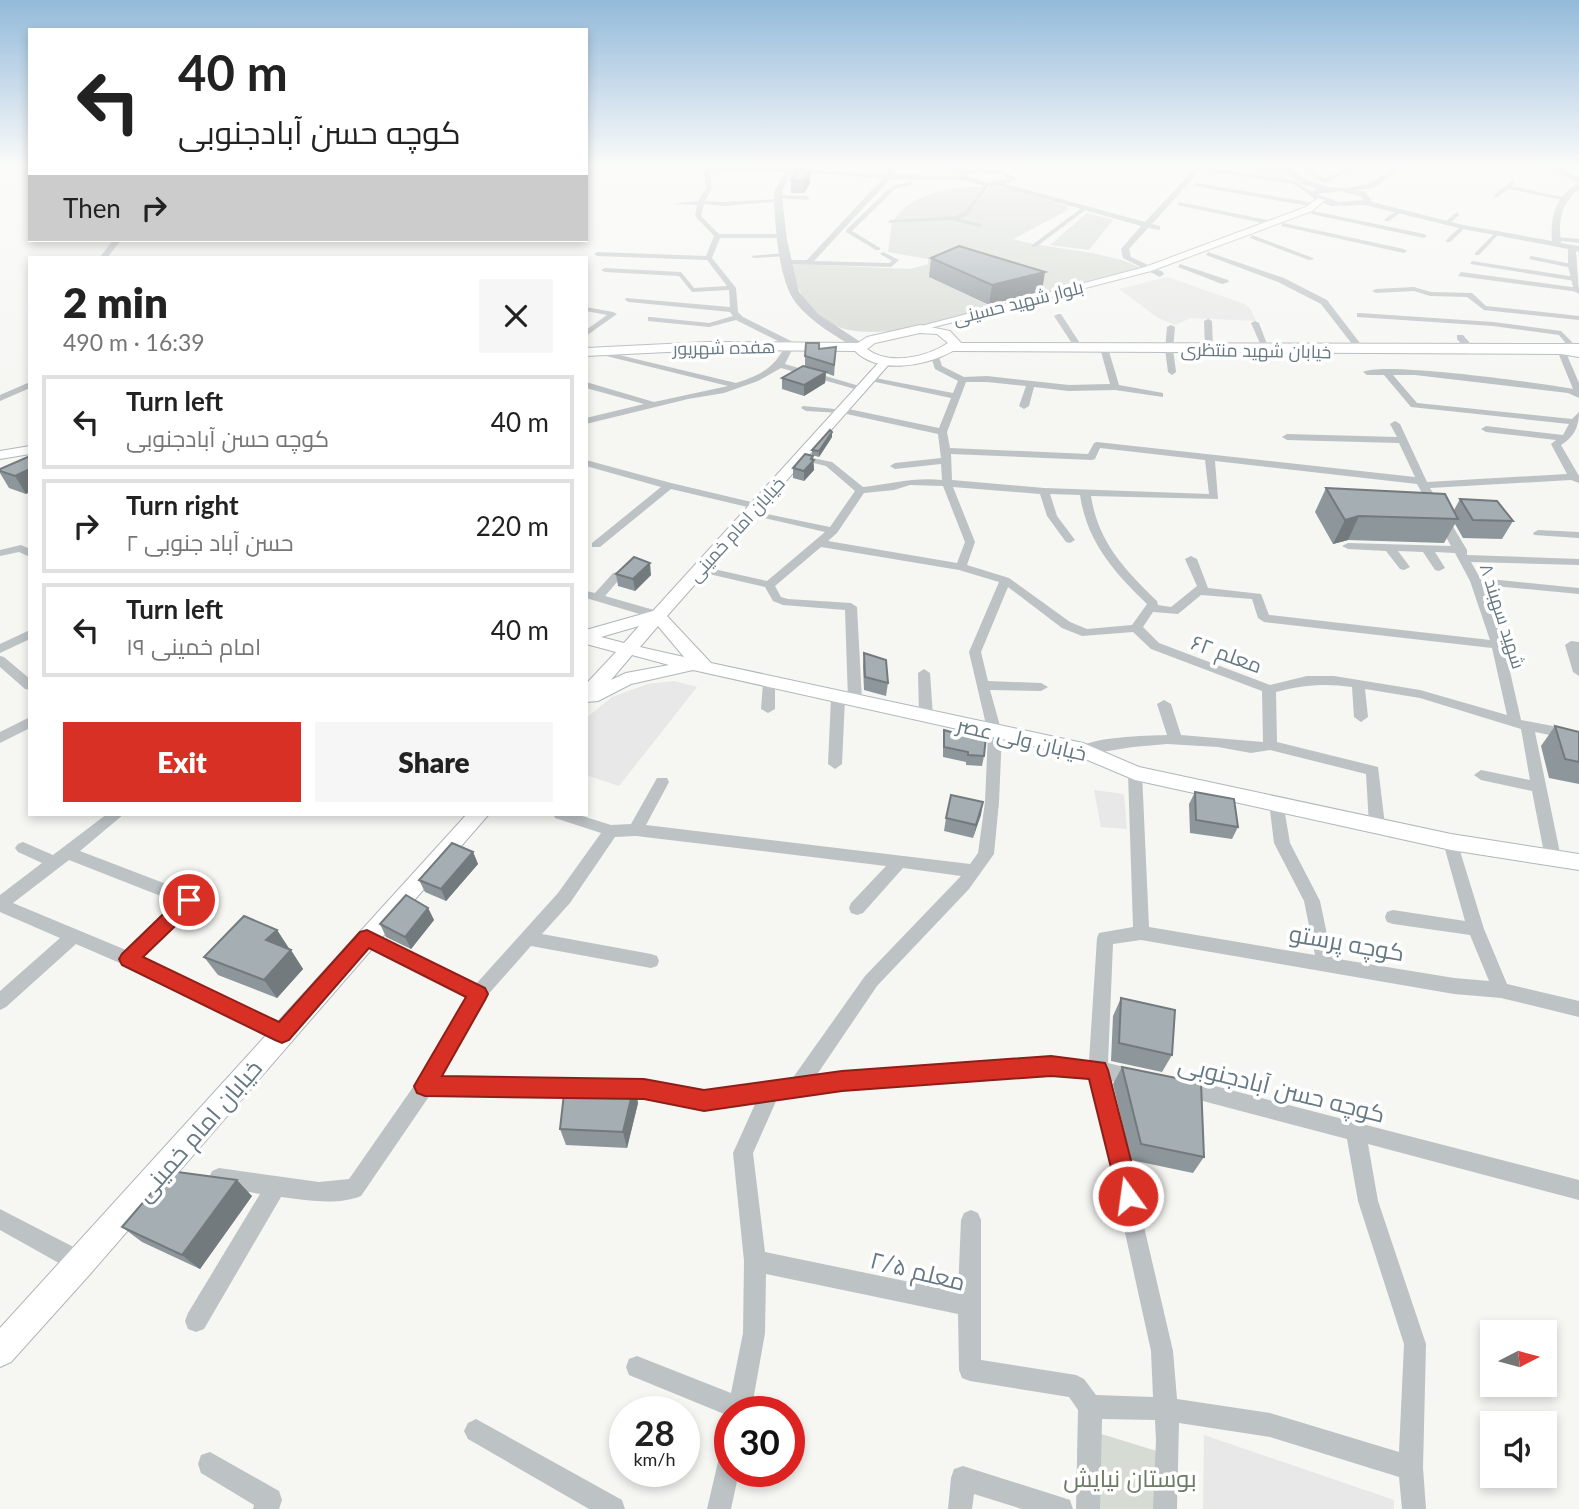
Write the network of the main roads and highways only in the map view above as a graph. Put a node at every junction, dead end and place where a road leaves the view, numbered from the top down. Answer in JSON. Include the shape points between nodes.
{"nodes":[{"id":1,"x":1239,"y":236,"type":"edge"},
{"id":2,"x":1253,"y":236,"type":"edge"},
{"id":3,"x":1157,"y":270,"type":"junction"},
{"id":4,"x":955,"y":322,"type":"junction"},
{"id":5,"x":911,"y":330,"type":"junction"},
{"id":6,"x":952,"y":342,"type":"junction"},
{"id":7,"x":861,"y":347,"type":"junction"},
{"id":8,"x":1578,"y":350,"type":"edge"},
{"id":9,"x":590,"y":351,"type":"edge"},
{"id":10,"x":885,"y":362,"type":"junction"},
{"id":11,"x":28,"y":450,"type":"edge"},
{"id":12,"x":0,"y":455,"type":"edge"},
{"id":13,"x":657,"y":615,"type":"junction"},
{"id":14,"x":588,"y":636,"type":"edge"},
{"id":15,"x":588,"y":638,"type":"edge"},
{"id":16,"x":628,"y":651,"type":"junction"},
{"id":17,"x":588,"y":653,"type":"edge"},
{"id":18,"x":704,"y":666,"type":"junction"},
{"id":19,"x":588,"y":696,"type":"edge"},
{"id":20,"x":588,"y":697,"type":"edge"},
{"id":21,"x":477,"y":816,"type":"edge"},
{"id":22,"x":1579,"y":862,"type":"edge"},
{"id":23,"x":0,"y":1351,"type":"edge"}],
"edges":[{"from":1,"to":3,"type":"main road","name":"بلوار شهید حسینی"},
{"from":2,"to":3,"type":"main road","name":"بلوار شهید حسینی"},
{"from":3,"to":4,"type":"main road","name":"بلوار شهید حسینی"},
{"from":4,"to":5,"type":"main road","name":"بلوار شهید حسینی"},
{"from":4,"to":6,"type":"main road","name":"بلوار شهید حسینی"},
{"from":5,"to":6,"type":"main road","via":[[929,329]]},
{"from":5,"to":7,"type":"main road"},
{"from":6,"to":8,"type":"main road","name":"خیابان شهید منتظری","via":[[1079,348]]},
{"from":6,"to":10,"type":"main road","via":[[934,354]]},
{"from":7,"to":9,"type":"main road","name":"هفده شهریور"},
{"from":7,"to":10,"type":"main road","via":[[863,354]]},
{"from":10,"to":13,"type":"main road","name":"خیابان امام خمینی"},
{"from":11,"to":12,"type":"main road"},
{"from":13,"to":14,"type":"main road"},
{"from":13,"to":16,"type":"main road","name":"خیابان امام خمینی"},
{"from":13,"to":18,"type":"main road"},
{"from":15,"to":16,"type":"main road"},
{"from":16,"to":17,"type":"main road"},
{"from":16,"to":18,"type":"main road","name":"خیابان ولی عصر"},
{"from":16,"to":19,"type":"main road","name":"خیابان امام خمینی"},
{"from":18,"to":20,"type":"main road","via":[[626,679]]},
{"from":18,"to":22,"type":"main road","name":"خیابان ولی عصر","via":[[1083,750],[1135,773],[1451,842]]},
{"from":21,"to":23,"type":"main road","name":"خیابان امام خمینی"}]}
